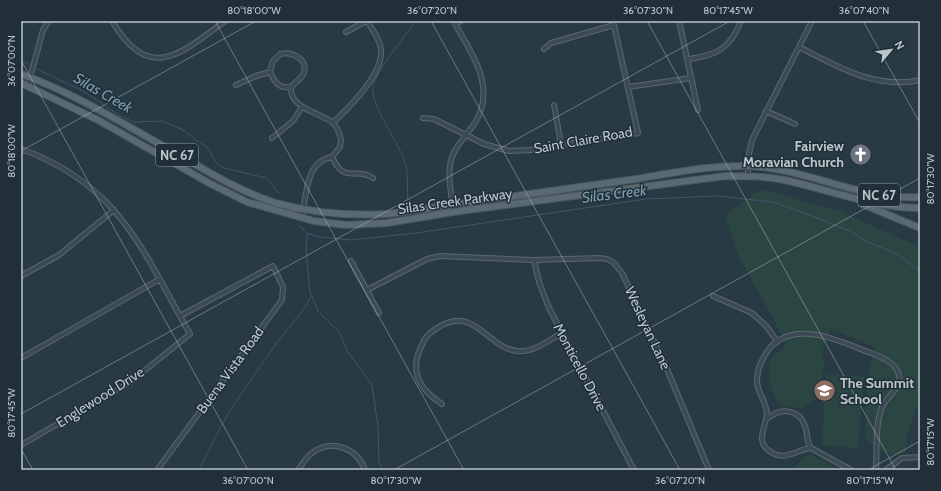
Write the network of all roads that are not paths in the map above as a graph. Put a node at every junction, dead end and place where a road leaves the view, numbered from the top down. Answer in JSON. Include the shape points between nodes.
{"nodes":[{"id":1,"x":48,"y":21,"type":"edge"},
{"id":2,"x":112,"y":21,"type":"edge"},
{"id":3,"x":225,"y":21,"type":"edge"},
{"id":4,"x":367,"y":21,"type":"edge"},
{"id":5,"x":461,"y":21,"type":"edge"},
{"id":6,"x":679,"y":21,"type":"edge"},
{"id":7,"x":741,"y":21,"type":"edge"},
{"id":8,"x":812,"y":21,"type":"edge"},
{"id":9,"x":613,"y":23,"type":"edge"},
{"id":10,"x":346,"y":32,"type":"dead end"},
{"id":11,"x":799,"y":47,"type":"junction"},
{"id":12,"x":544,"y":49,"type":"dead end"},
{"id":13,"x":689,"y":59,"type":"junction"},
{"id":14,"x":270,"y":72,"type":"junction"},
{"id":15,"x":21,"y":74,"type":"edge"},
{"id":16,"x":29,"y":77,"type":"junction"},
{"id":17,"x":691,"y":78,"type":"junction"},
{"id":18,"x":920,"y":80,"type":"edge"},
{"id":19,"x":21,"y":83,"type":"edge"},
{"id":20,"x":28,"y":85,"type":"junction"},
{"id":21,"x":236,"y":85,"type":"dead end"},
{"id":22,"x":292,"y":87,"type":"junction"},
{"id":23,"x":628,"y":87,"type":"junction"},
{"id":24,"x":554,"y":105,"type":"dead end"},
{"id":25,"x":302,"y":107,"type":"junction"},
{"id":26,"x":698,"y":110,"type":"dead end"},
{"id":27,"x":766,"y":111,"type":"junction"},
{"id":28,"x":423,"y":118,"type":"dead end"},
{"id":29,"x":333,"y":124,"type":"junction"},
{"id":30,"x":794,"y":124,"type":"dead end"},
{"id":31,"x":466,"y":135,"type":"junction"},
{"id":32,"x":272,"y":138,"type":"dead end"},
{"id":33,"x":561,"y":144,"type":"junction"},
{"id":34,"x":21,"y":149,"type":"edge"},
{"id":35,"x":332,"y":157,"type":"junction"},
{"id":36,"x":749,"y":166,"type":"junction"},
{"id":37,"x":748,"y":176,"type":"junction"},
{"id":38,"x":373,"y":178,"type":"dead end"},
{"id":39,"x":920,"y":197,"type":"edge"},
{"id":40,"x":846,"y":198,"type":"junction"},
{"id":41,"x":452,"y":204,"type":"junction"},
{"id":42,"x":920,"y":208,"type":"edge"},
{"id":43,"x":304,"y":209,"type":"junction"},
{"id":44,"x":114,"y":210,"type":"junction"},
{"id":45,"x":453,"y":212,"type":"junction"},
{"id":46,"x":302,"y":218,"type":"junction"},
{"id":47,"x":920,"y":228,"type":"edge"},
{"id":48,"x":351,"y":260,"type":"dead end"},
{"id":49,"x":534,"y":260,"type":"junction"},
{"id":50,"x":21,"y":276,"type":"edge"},
{"id":51,"x":160,"y":279,"type":"junction"},
{"id":52,"x":367,"y":290,"type":"junction"},
{"id":53,"x":713,"y":296,"type":"dead end"},
{"id":54,"x":379,"y":313,"type":"dead end"},
{"id":55,"x":180,"y":316,"type":"junction"},
{"id":56,"x":562,"y":333,"type":"junction"},
{"id":57,"x":777,"y":341,"type":"junction"},
{"id":58,"x":21,"y":358,"type":"edge"},
{"id":59,"x":442,"y":404,"type":"dead end"},
{"id":60,"x":766,"y":420,"type":"junction"},
{"id":61,"x":21,"y":445,"type":"edge"},
{"id":62,"x":811,"y":448,"type":"junction"},
{"id":63,"x":920,"y":457,"type":"edge"},
{"id":64,"x":157,"y":470,"type":"edge"},
{"id":65,"x":298,"y":470,"type":"edge"},
{"id":66,"x":365,"y":470,"type":"edge"},
{"id":67,"x":634,"y":470,"type":"edge"},
{"id":68,"x":709,"y":470,"type":"edge"},
{"id":69,"x":851,"y":470,"type":"edge"},
{"id":70,"x":876,"y":470,"type":"edge"},
{"id":71,"x":886,"y":470,"type":"edge"}],
"edges":[{"from":1,"to":16,"type":"street"},
{"from":2,"to":3,"type":"street","via":[[132,49],[149,57],[160,58],[182,51]]},
{"from":4,"to":10,"type":"street"},
{"from":4,"to":29,"type":"street","via":[[381,48],[378,65],[366,88]]},
{"from":5,"to":31,"type":"street","via":[[455,24],[479,69],[483,82],[483,100],[479,115]]},
{"from":6,"to":13,"type":"street"},
{"from":7,"to":13,"type":"street","via":[[722,49],[712,55]]},
{"from":8,"to":11,"type":"street"},
{"from":9,"to":12,"type":"street","via":[[550,43]]},
{"from":9,"to":23,"type":"street","name":"Saint Claire Road"},
{"from":11,"to":18,"type":"street","via":[[867,78],[894,82]]},
{"from":11,"to":27,"type":"street"},
{"from":13,"to":17,"type":"street"},
{"from":14,"to":21,"type":"street"},
{"from":14,"to":22,"type":"street","via":[[277,84],[285,88]]},
{"from":14,"to":22,"type":"street","via":[[277,56],[286,52],[293,54],[301,60],[304,70]]},
{"from":15,"to":16,"type":"main road","name":"Silas Creek Parkway","number":"NC 67"},
{"from":16,"to":20,"type":"street"},
{"from":16,"to":43,"type":"main road","name":"Silas Creek Parkway","number":"NC 67","via":[[100,111],[229,184],[276,203]]},
{"from":17,"to":23,"type":"street"},
{"from":17,"to":26,"type":"street"},
{"from":19,"to":20,"type":"main road","name":"Silas Creek Parkway","number":"NC 67"},
{"from":20,"to":46,"type":"main road","name":"Silas Creek Parkway","number":"NC 67","via":[[98,120],[228,193],[254,205]]},
{"from":22,"to":25,"type":"street","via":[[292,94]]},
{"from":23,"to":33,"type":"street","name":"Saint Claire Road","via":[[638,133]]},
{"from":24,"to":33,"type":"street"},
{"from":25,"to":29,"type":"street"},
{"from":25,"to":32,"type":"street","via":[[293,121]]},
{"from":27,"to":30,"type":"street"},
{"from":27,"to":36,"type":"street","via":[[752,140]]},
{"from":28,"to":31,"type":"street","name":"Saint Claire Road","via":[[434,119]]},
{"from":29,"to":35,"type":"street","via":[[342,144]]},
{"from":31,"to":33,"type":"street","name":"Saint Claire Road","via":[[491,147],[509,150],[530,150]]},
{"from":31,"to":41,"type":"street","via":[[452,156]]},
{"from":34,"to":44,"type":"street","via":[[72,172]]},
{"from":35,"to":38,"type":"street","via":[[338,169],[343,172],[365,174]]},
{"from":35,"to":43,"type":"street","via":[[326,158],[312,173],[308,181]]},
{"from":36,"to":37,"type":"street"},
{"from":36,"to":39,"type":"main road","name":"Silas Creek Parkway","number":"NC 67","via":[[803,175],[872,194],[895,198]]},
{"from":36,"to":41,"type":"main road","name":"Silas Creek Parkway","number":"NC 67","via":[[706,168]]},
{"from":37,"to":40,"type":"main road","name":"Silas Creek Parkway","number":"NC 67","via":[[788,181]]},
{"from":37,"to":45,"type":"main road","name":"Silas Creek Parkway","number":"NC 67","via":[[699,178]]},
{"from":40,"to":42,"type":"main road","name":"Silas Creek Parkway","via":[[889,207]]},
{"from":40,"to":47,"type":"main road","number":"NC 67"},
{"from":41,"to":43,"type":"main road","name":"Silas Creek Parkway","number":"NC 67","via":[[360,216]]},
{"from":41,"to":45,"type":"street"},
{"from":43,"to":46,"type":"street"},
{"from":44,"to":50,"type":"street","via":[[59,254]]},
{"from":44,"to":51,"type":"street","via":[[138,240]]},
{"from":45,"to":46,"type":"main road","name":"Silas Creek Parkway","number":"NC 67","via":[[408,220],[346,225]]},
{"from":48,"to":52,"type":"street"},
{"from":49,"to":52,"type":"street","name":"Wesleyan Lane","via":[[440,256],[427,259]]},
{"from":49,"to":56,"type":"street","name":"Monticello Drive","via":[[542,290]]},
{"from":49,"to":68,"type":"street","name":"Wesleyan Lane","via":[[599,258],[614,263],[622,273],[667,369]]},
{"from":51,"to":55,"type":"street"},
{"from":51,"to":58,"type":"street"},
{"from":52,"to":54,"type":"street"},
{"from":53,"to":57,"type":"street","via":[[752,313]]},
{"from":55,"to":61,"type":"street","name":"Englewood Drive","via":[[190,334],[129,383]]},
{"from":55,"to":64,"type":"street","name":"Buena Vista Road","via":[[274,266],[283,287],[282,300]]},
{"from":56,"to":59,"type":"street","via":[[536,347],[519,352],[508,350],[478,327],[466,322],[440,326],[428,334],[416,361],[419,381],[426,392]]},
{"from":56,"to":67,"type":"street","name":"Monticello Drive"},
{"from":57,"to":60,"type":"street","via":[[766,353],[758,374],[758,387],[766,409]]},
{"from":57,"to":70,"type":"street","via":[[789,335],[820,334],[878,356],[895,366],[899,381],[882,409]]},
{"from":60,"to":62,"type":"street","via":[[780,412],[793,413],[803,422]]},
{"from":60,"to":62,"type":"street","via":[[762,439],[773,453],[786,456]]},
{"from":62,"to":69,"type":"street"},
{"from":63,"to":71,"type":"street","via":[[902,458]]},
{"from":65,"to":66,"type":"street","via":[[310,454],[318,449],[340,446],[358,456]]}]}
